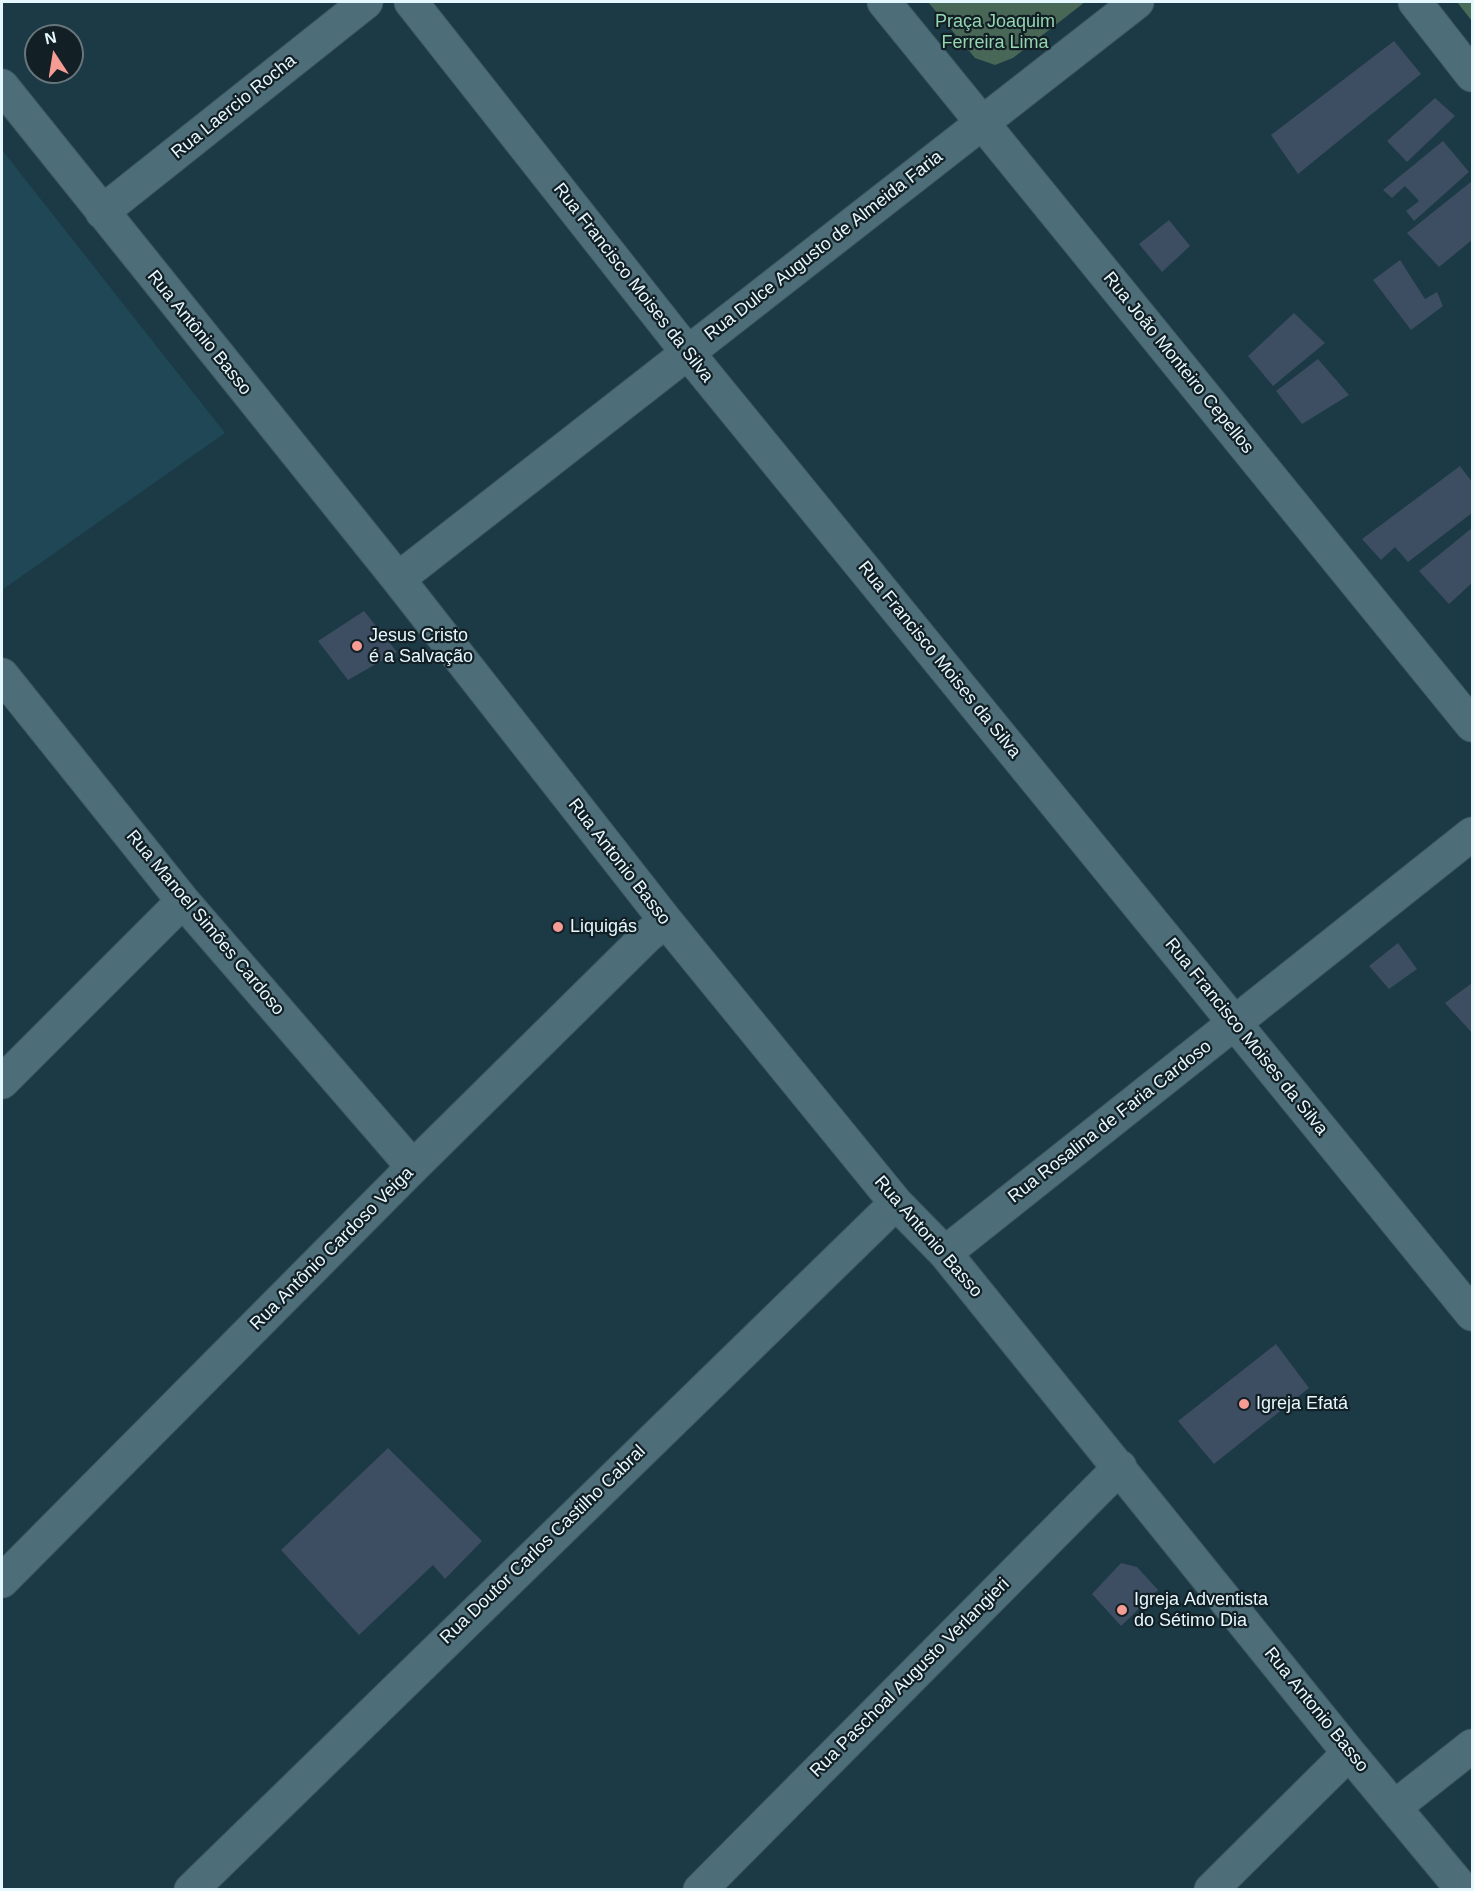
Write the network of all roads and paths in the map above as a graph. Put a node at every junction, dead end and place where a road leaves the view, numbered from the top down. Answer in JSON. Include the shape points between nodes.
{"nodes":[{"id":1,"x":366,"y":2,"type":"edge"},
{"id":2,"x":411,"y":2,"type":"edge"},
{"id":3,"x":884,"y":2,"type":"edge"},
{"id":4,"x":1137,"y":2,"type":"edge"},
{"id":5,"x":1415,"y":2,"type":"edge"},
{"id":6,"x":1473,"y":75,"type":"edge"},
{"id":7,"x":2,"y":86,"type":"edge"},
{"id":8,"x":983,"y":122,"type":"junction"},
{"id":9,"x":102,"y":212,"type":"junction"},
{"id":10,"x":688,"y":353,"type":"junction"},
{"id":11,"x":398,"y":579,"type":"junction"},
{"id":12,"x":2,"y":675,"type":"edge"},
{"id":13,"x":1473,"y":724,"type":"edge"},
{"id":14,"x":1473,"y":834,"type":"edge"},
{"id":15,"x":183,"y":901,"type":"junction"},
{"id":16,"x":666,"y":921,"type":"junction"},
{"id":17,"x":1235,"y":1023,"type":"junction"},
{"id":18,"x":2,"y":1082,"type":"edge"},
{"id":19,"x":413,"y":1167,"type":"junction"},
{"id":20,"x":896,"y":1203,"type":"junction"},
{"id":21,"x":945,"y":1253,"type":"junction"},
{"id":22,"x":1473,"y":1314,"type":"edge"},
{"id":23,"x":1120,"y":1467,"type":"junction"},
{"id":24,"x":2,"y":1581,"type":"edge"},
{"id":25,"x":1473,"y":1746,"type":"edge"},
{"id":26,"x":1349,"y":1753,"type":"junction"},
{"id":27,"x":1396,"y":1806,"type":"junction"},
{"id":28,"x":204,"y":1885,"type":"edge"},
{"id":29,"x":700,"y":1890,"type":"edge"},
{"id":30,"x":1211,"y":1890,"type":"edge"},
{"id":31,"x":1463,"y":1890,"type":"edge"}],
"edges":[{"from":1,"to":9,"type":"street","name":"Rua Laercio Rocha"},
{"from":2,"to":10,"type":"street","name":"Rua Francisco Moises da Silva"},
{"from":3,"to":8,"type":"street","name":"Rua João Monteiro Cepellos"},
{"from":4,"to":8,"type":"street","name":"Rua Dulce Augusto de Almeida Faria"},
{"from":5,"to":6,"type":"street"},
{"from":7,"to":9,"type":"street","name":"Rua Antônio Basso"},
{"from":8,"to":10,"type":"street","name":"Rua Dulce Augusto de Almeida Faria"},
{"from":8,"to":13,"type":"street","name":"Rua João Monteiro Cepellos"},
{"from":9,"to":11,"type":"street","name":"Rua Antônio Basso"},
{"from":10,"to":11,"type":"street","name":"Rua Dulce Augusto de Almeida Faria"},
{"from":10,"to":17,"type":"street","name":"Rua Francisco Moises da Silva"},
{"from":11,"to":16,"type":"street","name":"Rua Antonio Basso"},
{"from":12,"to":15,"type":"street","name":"Rua Manoel Simões Cardoso"},
{"from":14,"to":17,"type":"street","name":"Rua Rosalina de Faria Cardoso"},
{"from":15,"to":18,"type":"street"},
{"from":15,"to":19,"type":"street","name":"Rua Manoel Simões Cardoso"},
{"from":16,"to":19,"type":"street","name":"Rua Antônio Cardoso Veiga"},
{"from":16,"to":20,"type":"street","name":"Rua Antonio Basso"},
{"from":17,"to":21,"type":"street","name":"Rua Rosalina de Faria Cardoso"},
{"from":17,"to":22,"type":"street","name":"Rua Francisco Moises da Silva"},
{"from":19,"to":24,"type":"street","name":"Rua Antônio Cardoso Veiga"},
{"from":20,"to":21,"type":"street","name":"Rua Antonio Basso"},
{"from":20,"to":28,"type":"street","name":"Rua Doutor Carlos Castilho Cabral"},
{"from":21,"to":23,"type":"street","name":"Rua Antonio Basso"},
{"from":23,"to":26,"type":"street","name":"Rua Antonio Basso"},
{"from":23,"to":29,"type":"street","name":"Rua Paschoal Augusto Verlangieri"},
{"from":25,"to":27,"type":"street"},
{"from":26,"to":27,"type":"street","name":"Rua Antonio Basso"},
{"from":26,"to":30,"type":"street"},
{"from":27,"to":31,"type":"street","name":"Rua Antonio Basso"}]}
